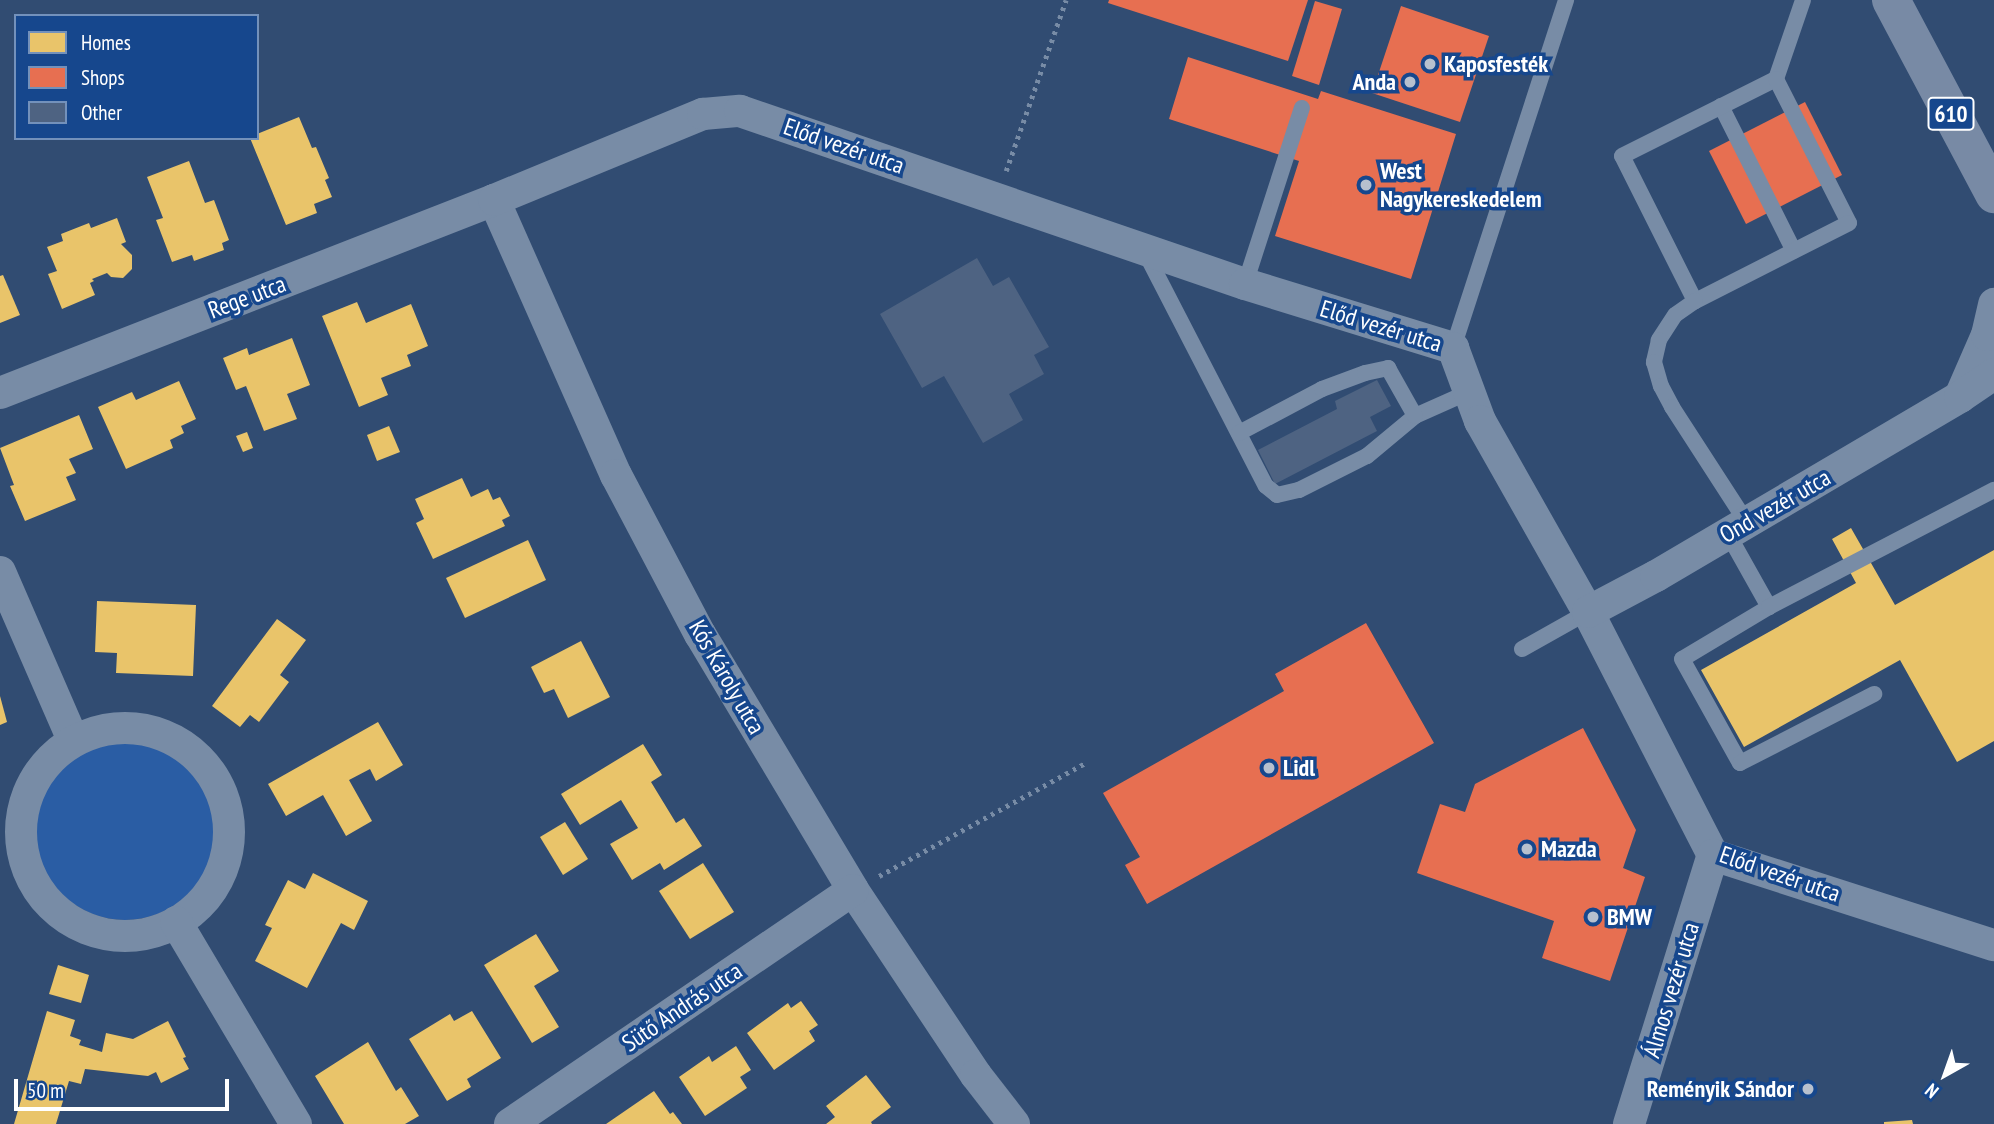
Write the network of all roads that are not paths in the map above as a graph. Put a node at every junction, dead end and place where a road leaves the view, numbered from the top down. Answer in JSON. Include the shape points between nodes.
{"nodes":[{"id":1,"x":1566,"y":0,"type":"edge"},
{"id":2,"x":1803,"y":0,"type":"edge"},
{"id":3,"x":1891,"y":0,"type":"edge"},
{"id":4,"x":1776,"y":79,"type":"junction"},
{"id":5,"x":1721,"y":106,"type":"junction"},
{"id":6,"x":1303,"y":108,"type":"dead end"},
{"id":7,"x":1994,"y":193,"type":"edge"},
{"id":8,"x":494,"y":200,"type":"junction"},
{"id":9,"x":1994,"y":202,"type":"edge"},
{"id":10,"x":1143,"y":249,"type":"junction"},
{"id":11,"x":1794,"y":251,"type":"junction"},
{"id":12,"x":1245,"y":284,"type":"junction"},
{"id":13,"x":1695,"y":301,"type":"junction"},
{"id":14,"x":1994,"y":304,"type":"edge"},
{"id":15,"x":1452,"y":348,"type":"junction"},
{"id":16,"x":1994,"y":374,"type":"edge"},
{"id":17,"x":1994,"y":391,"type":"edge"},
{"id":18,"x":1469,"y":392,"type":"junction"},
{"id":19,"x":0,"y":393,"type":"edge"},
{"id":20,"x":1960,"y":397,"type":"junction"},
{"id":21,"x":1415,"y":416,"type":"junction"},
{"id":22,"x":1239,"y":433,"type":"junction"},
{"id":23,"x":1994,"y":490,"type":"edge"},
{"id":24,"x":1737,"y":528,"type":"junction"},
{"id":25,"x":0,"y":572,"type":"edge"},
{"id":26,"x":1769,"y":607,"type":"junction"},
{"id":27,"x":1588,"y":612,"type":"junction"},
{"id":28,"x":1522,"y":649,"type":"dead end"},
{"id":29,"x":1874,"y":694,"type":"dead end"},
{"id":30,"x":73,"y":740,"type":"junction"},
{"id":31,"x":1713,"y":855,"type":"junction"},
{"id":32,"x":853,"y":890,"type":"junction"},
{"id":33,"x":176,"y":922,"type":"junction"},
{"id":34,"x":1994,"y":945,"type":"edge"},
{"id":35,"x":296,"y":1124,"type":"edge"},
{"id":36,"x":510,"y":1124,"type":"edge"},
{"id":37,"x":1014,"y":1124,"type":"edge"},
{"id":38,"x":1629,"y":1124,"type":"edge"}],
"edges":[{"from":1,"to":15,"type":"lane"},
{"from":2,"to":4,"type":"lane"},
{"from":3,"to":7,"type":"main road","number":"610"},
{"from":4,"to":5,"type":"lane"},
{"from":4,"to":11,"type":"lane","via":[[1849,223]]},
{"from":5,"to":11,"type":"lane"},
{"from":5,"to":13,"type":"lane","via":[[1622,156]]},
{"from":6,"to":12,"type":"lane"},
{"from":7,"to":9,"type":"street"},
{"from":8,"to":10,"type":"street","name":"Előd vezér utca","via":[[703,114],[740,111]]},
{"from":8,"to":19,"type":"street","name":"Rege utca"},
{"from":8,"to":32,"type":"street","name":"Kós Károly utca","via":[[623,487],[700,634]]},
{"from":10,"to":12,"type":"street","name":"Előd vezér utca"},
{"from":10,"to":22,"type":"lane"},
{"from":11,"to":13,"type":"lane"},
{"from":12,"to":15,"type":"street","name":"Előd vezér utca"},
{"from":13,"to":24,"type":"lane","via":[[1675,315],[1659,340],[1654,362],[1661,386]]},
{"from":14,"to":20,"type":"street","via":[[1987,335]]},
{"from":15,"to":18,"type":"street","name":"Előd vezér utca"},
{"from":16,"to":20,"type":"street","name":"Ond vezér utca"},
{"from":17,"to":20,"type":"street","name":"Ond vezér utca"},
{"from":18,"to":21,"type":"lane"},
{"from":18,"to":27,"type":"street","name":"Előd vezér utca","via":[[1480,421]]},
{"from":20,"to":24,"type":"street","name":"Ond vezér utca"},
{"from":21,"to":22,"type":"lane","via":[[1388,368],[1322,389]]},
{"from":21,"to":22,"type":"lane","via":[[1367,456],[1299,491],[1278,495],[1266,486]]},
{"from":23,"to":26,"type":"lane"},
{"from":24,"to":26,"type":"lane"},
{"from":24,"to":27,"type":"street","name":"Ond vezér utca"},
{"from":25,"to":30,"type":"street"},
{"from":26,"to":29,"type":"lane","via":[[1682,660],[1740,763]]},
{"from":27,"to":28,"type":"lane"},
{"from":27,"to":31,"type":"street","name":"Előd vezér utca"},
{"from":30,"to":33,"type":"street","via":[[108,728],[145,729],[180,742],[208,768],[225,801],[230,838],[221,874],[200,905]]},
{"from":30,"to":33,"type":"street","via":[[45,763],[27,793],[20,828],[23,851],[41,895],[67,919],[100,933],[135,936]]},
{"from":31,"to":34,"type":"street","name":"Előd vezér utca"},
{"from":31,"to":38,"type":"street","name":"Álmos vezér utca"},
{"from":32,"to":36,"type":"street","name":"Sütő András utca"},
{"from":32,"to":37,"type":"street","name":"Kós Károly utca","via":[[976,1075]]},
{"from":33,"to":35,"type":"street"}]}
